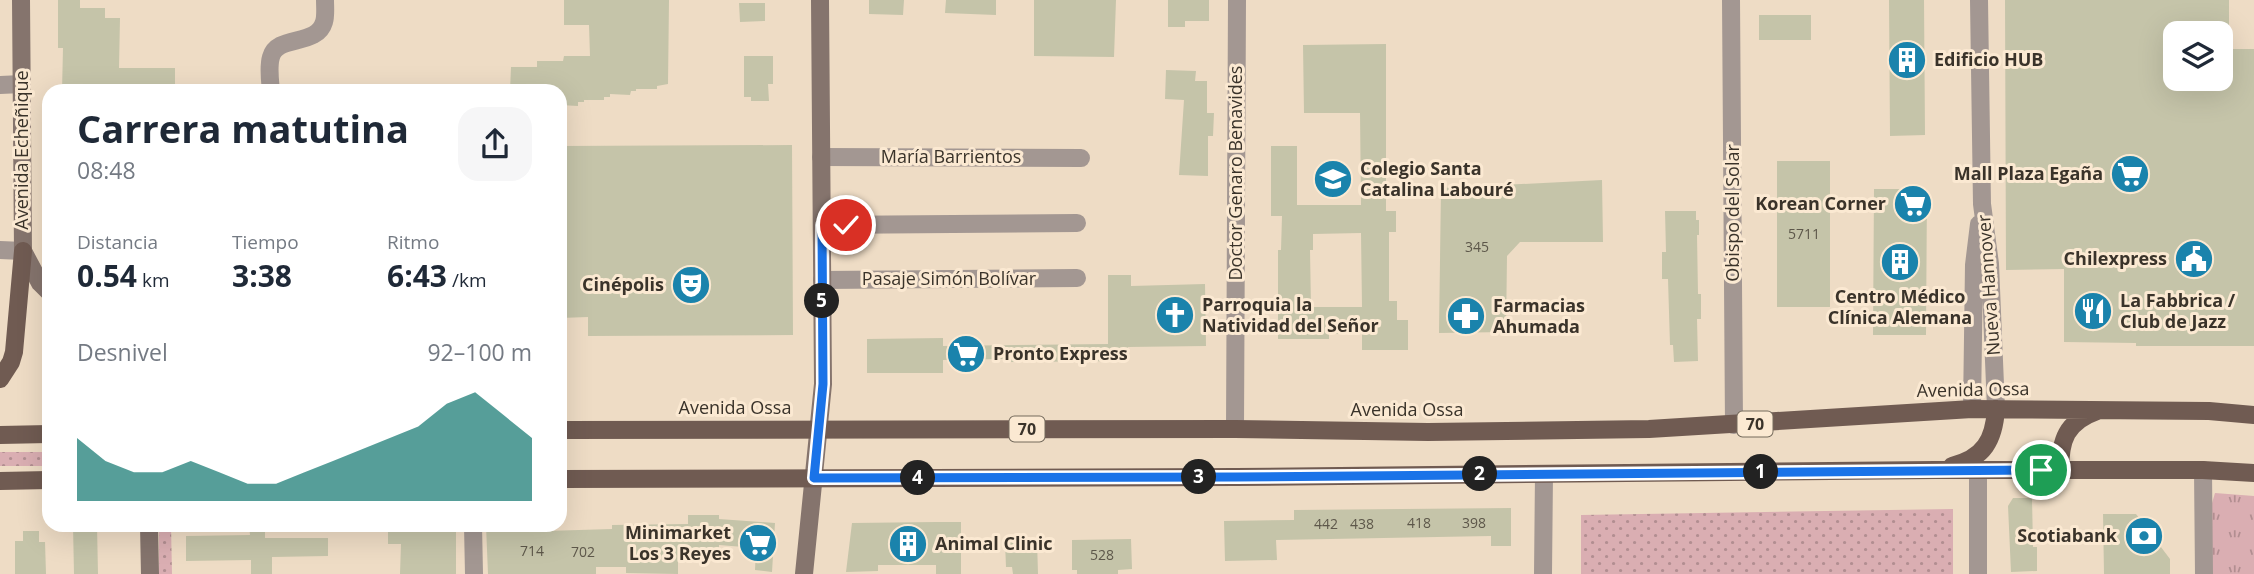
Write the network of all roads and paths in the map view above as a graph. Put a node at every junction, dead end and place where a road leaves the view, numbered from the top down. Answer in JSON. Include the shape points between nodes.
{"nodes":[{"id":1,"x":22,"y":0,"type":"edge"},
{"id":2,"x":325,"y":0,"type":"edge"},
{"id":3,"x":820,"y":0,"type":"edge"},
{"id":4,"x":1237,"y":0,"type":"edge"},
{"id":5,"x":1731,"y":0,"type":"edge"},
{"id":6,"x":1979,"y":0,"type":"edge"},
{"id":7,"x":22,"y":84,"type":"junction"},
{"id":8,"x":271,"y":84,"type":"edge"},
{"id":9,"x":0,"y":85,"type":"edge"},
{"id":10,"x":821,"y":157,"type":"junction"},
{"id":11,"x":1081,"y":158,"type":"dead end"},
{"id":12,"x":1982,"y":204,"type":"junction"},
{"id":13,"x":1077,"y":223,"type":"dead end"},
{"id":14,"x":822,"y":225,"type":"junction"},
{"id":15,"x":0,"y":250,"type":"edge"},
{"id":16,"x":23,"y":251,"type":"junction"},
{"id":17,"x":1077,"y":278,"type":"dead end"},
{"id":18,"x":822,"y":280,"type":"junction"},
{"id":19,"x":42,"y":285,"type":"edge"},
{"id":20,"x":0,"y":379,"type":"edge"},
{"id":21,"x":1996,"y":409,"type":"junction"},
{"id":22,"x":1972,"y":410,"type":"junction"},
{"id":23,"x":2100,"y":410,"type":"junction"},
{"id":24,"x":2254,"y":415,"type":"edge"},
{"id":25,"x":1734,"y":425,"type":"junction"},
{"id":26,"x":819,"y":428,"type":"junction"},
{"id":27,"x":1235,"y":429,"type":"junction"},
{"id":28,"x":567,"y":430,"type":"edge"},
{"id":29,"x":42,"y":434,"type":"edge"},
{"id":30,"x":0,"y":435,"type":"edge"},
{"id":31,"x":1935,"y":470,"type":"junction"},
{"id":32,"x":1978,"y":470,"type":"junction"},
{"id":33,"x":2203,"y":470,"type":"junction"},
{"id":34,"x":2060,"y":471,"type":"junction"},
{"id":35,"x":2254,"y":473,"type":"edge"},
{"id":36,"x":1544,"y":474,"type":"junction"},
{"id":37,"x":567,"y":478,"type":"edge"},
{"id":38,"x":814,"y":478,"type":"junction"},
{"id":39,"x":42,"y":480,"type":"edge"},
{"id":40,"x":0,"y":481,"type":"edge"},
{"id":41,"x":149,"y":532,"type":"edge"},
{"id":42,"x":473,"y":532,"type":"edge"},
{"id":43,"x":149,"y":574,"type":"edge"},
{"id":44,"x":474,"y":574,"type":"edge"},
{"id":45,"x":804,"y":574,"type":"edge"},
{"id":46,"x":1543,"y":574,"type":"edge"},
{"id":47,"x":1978,"y":574,"type":"edge"},
{"id":48,"x":2204,"y":574,"type":"edge"}],
"edges":[{"from":1,"to":7,"type":"street","name":"Avenida Echeñique"},
{"from":2,"to":8,"type":"street","via":[[320,30],[273,52]]},
{"from":3,"to":10,"type":"street"},
{"from":4,"to":27,"type":"street","name":"Doctor Genaro Benavides"},
{"from":5,"to":25,"type":"street","name":"Obispo del Solar"},
{"from":6,"to":12,"type":"street","name":"Nueva Hannover"},
{"from":7,"to":9,"type":"street"},
{"from":7,"to":16,"type":"street","name":"Avenida Echeñique"},
{"from":10,"to":11,"type":"street","name":"María Barrientos"},
{"from":10,"to":14,"type":"street"},
{"from":12,"to":21,"type":"street","name":"Nueva Hannover","via":[[1990,264]]},
{"from":12,"to":22,"type":"street","name":"Nueva Hannover","via":[[1974,265]]},
{"from":13,"to":14,"type":"street"},
{"from":14,"to":18,"type":"street"},
{"from":15,"to":16,"type":"street"},
{"from":16,"to":19,"type":"street","name":"Avenida Echeñique"},
{"from":16,"to":20,"type":"main road","via":[[14,352]]},
{"from":17,"to":18,"type":"street","name":"Pasaje Simón Bolívar"},
{"from":18,"to":26,"type":"street"},
{"from":21,"to":22,"type":"main road","name":"Avenida Ossa","number":"70"},
{"from":21,"to":23,"type":"main road","name":"Avenida Ossa","number":"70"},
{"from":21,"to":31,"type":"main road","via":[[1986,449],[1964,463]]},
{"from":22,"to":25,"type":"main road","name":"Avenida Ossa","number":"70"},
{"from":23,"to":24,"type":"main road","name":"Avenida Ossa","number":"70"},
{"from":23,"to":34,"type":"main road","via":[[2079,420],[2066,434],[2060,448]]},
{"from":25,"to":27,"type":"main road","name":"Avenida Ossa","number":"70","via":[[1410,432]]},
{"from":26,"to":27,"type":"main road","name":"Avenida Ossa","number":"70"},
{"from":26,"to":28,"type":"main road","name":"Avenida Ossa","number":"70"},
{"from":26,"to":38,"type":"street"},
{"from":29,"to":30,"type":"main road"},
{"from":31,"to":32,"type":"main road"},
{"from":31,"to":36,"type":"main road"},
{"from":32,"to":34,"type":"main road"},
{"from":32,"to":47,"type":"street"},
{"from":33,"to":34,"type":"main road"},
{"from":33,"to":35,"type":"main road"},
{"from":33,"to":48,"type":"street"},
{"from":36,"to":38,"type":"main road"},
{"from":36,"to":46,"type":"street"},
{"from":37,"to":38,"type":"main road"},
{"from":38,"to":45,"type":"street"},
{"from":39,"to":40,"type":"main road"},
{"from":41,"to":43,"type":"street"},
{"from":42,"to":44,"type":"street"}]}
